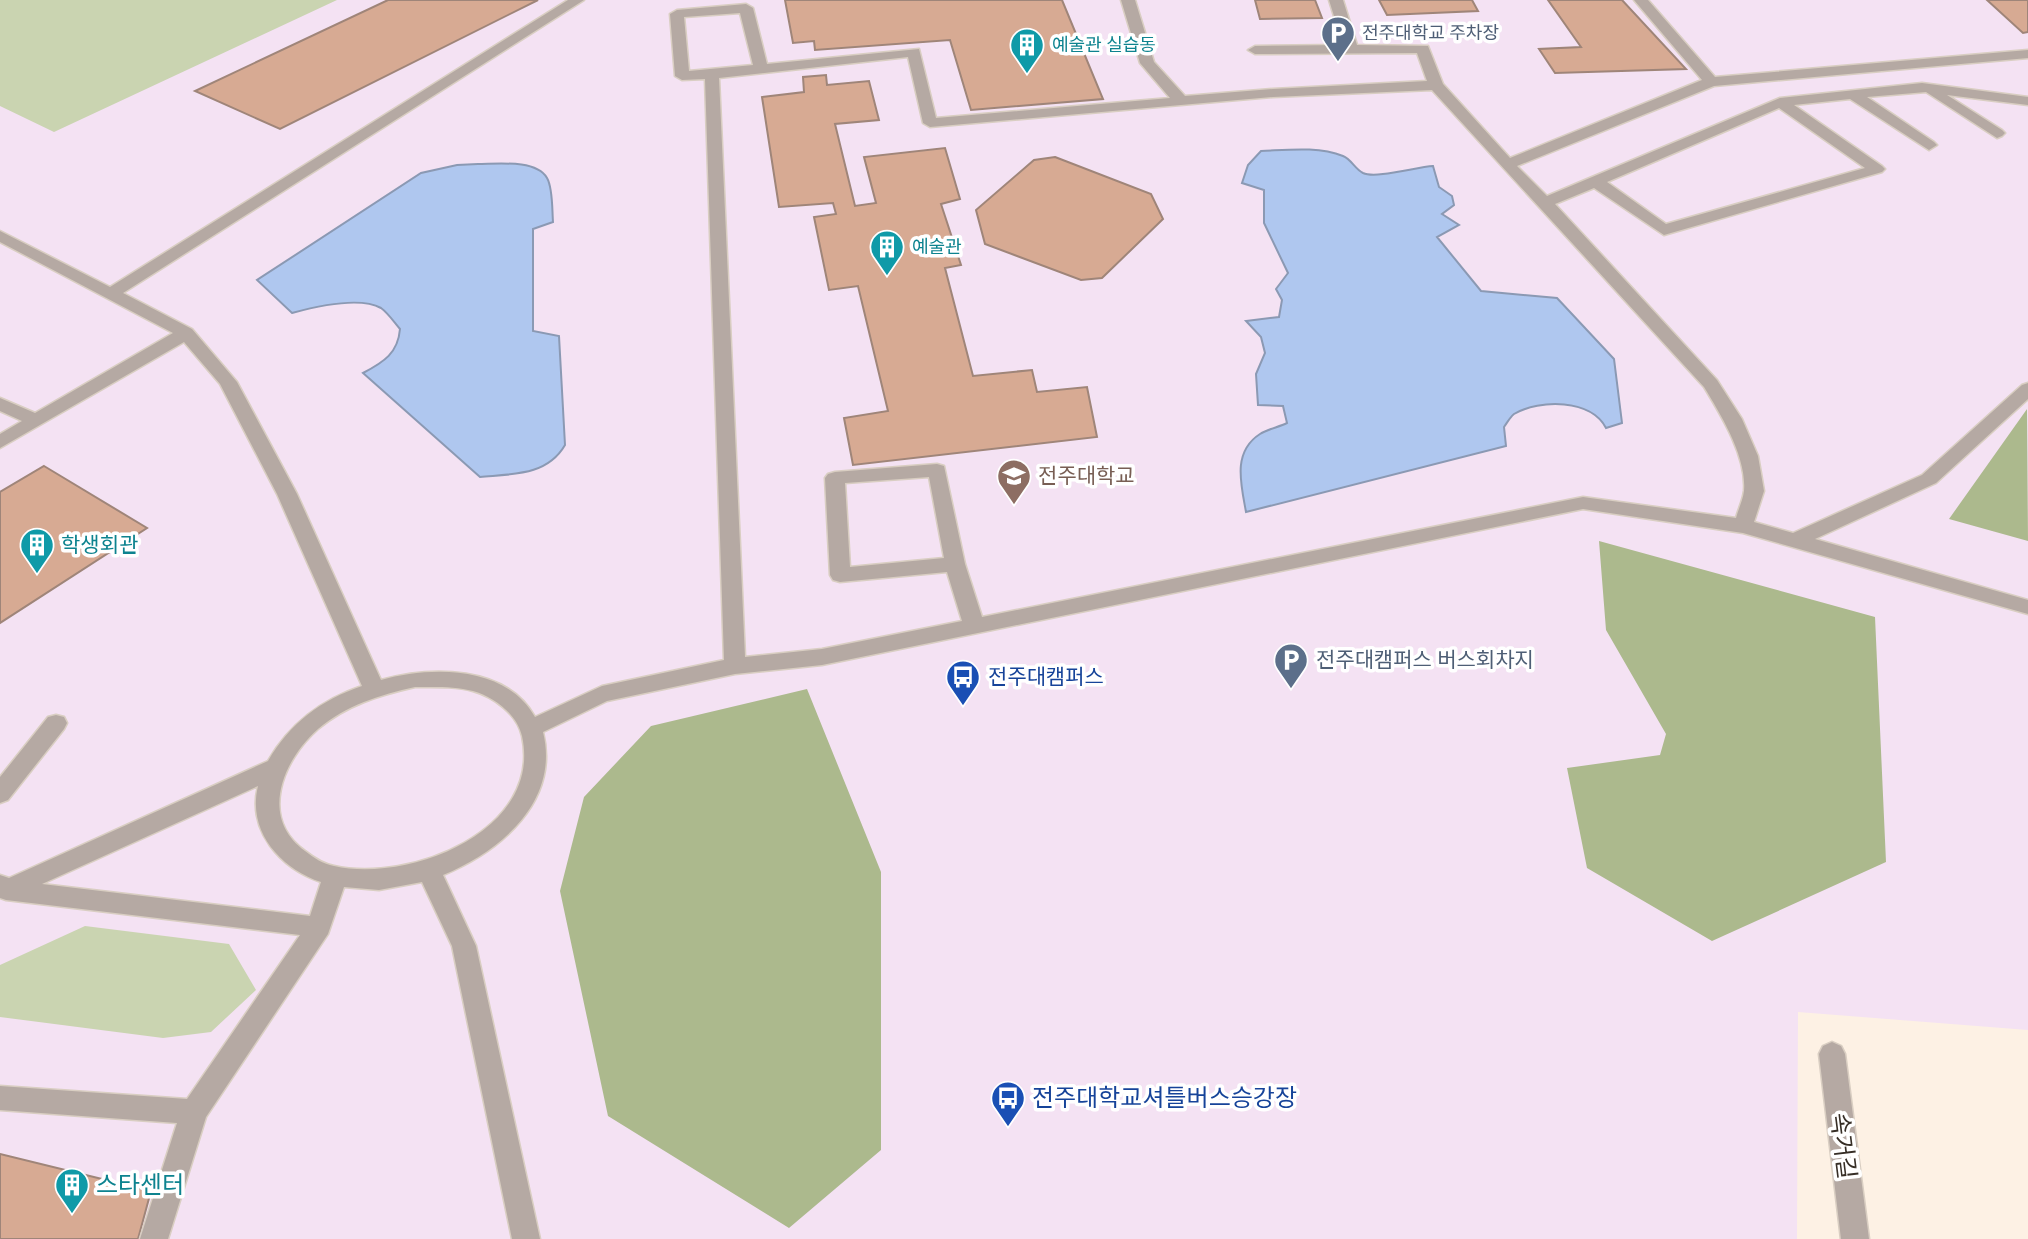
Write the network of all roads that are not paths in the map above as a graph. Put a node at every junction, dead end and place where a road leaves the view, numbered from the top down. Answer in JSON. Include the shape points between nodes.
{"nodes":[{"id":1,"x":578,"y":0,"type":"edge"},
{"id":2,"x":1128,"y":0,"type":"edge"},
{"id":3,"x":1336,"y":0,"type":"edge"},
{"id":4,"x":1641,"y":0,"type":"edge"},
{"id":5,"x":1351,"y":49,"type":"junction"},
{"id":6,"x":1255,"y":50,"type":"dead end"},
{"id":7,"x":2028,"y":54,"type":"edge"},
{"id":8,"x":761,"y":69,"type":"junction"},
{"id":9,"x":712,"y":74,"type":"junction"},
{"id":10,"x":1711,"y":82,"type":"junction"},
{"id":11,"x":1436,"y":85,"type":"junction"},
{"id":12,"x":1925,"y":87,"type":"junction"},
{"id":13,"x":1852,"y":94,"type":"junction"},
{"id":14,"x":1181,"y":101,"type":"junction"},
{"id":15,"x":2028,"y":101,"type":"edge"},
{"id":16,"x":1780,"y":102,"type":"junction"},
{"id":17,"x":1997,"y":133,"type":"dead end"},
{"id":18,"x":1929,"y":145,"type":"dead end"},
{"id":19,"x":1507,"y":165,"type":"junction"},
{"id":20,"x":1594,"y":180,"type":"junction"},
{"id":21,"x":1545,"y":203,"type":"junction"},
{"id":22,"x":0,"y":236,"type":"edge"},
{"id":23,"x":110,"y":294,"type":"junction"},
{"id":24,"x":186,"y":333,"type":"junction"},
{"id":25,"x":2028,"y":389,"type":"edge"},
{"id":26,"x":2,"y":408,"type":"edge"},
{"id":27,"x":36,"y":421,"type":"junction"},
{"id":28,"x":0,"y":442,"type":"edge"},
{"id":29,"x":1743,"y":526,"type":"junction"},
{"id":30,"x":1796,"y":540,"type":"junction"},
{"id":31,"x":955,"y":564,"type":"junction"},
{"id":32,"x":2028,"y":607,"type":"edge"},
{"id":33,"x":975,"y":626,"type":"junction"},
{"id":34,"x":735,"y":666,"type":"junction"},
{"id":35,"x":374,"y":688,"type":"junction"},
{"id":36,"x":55,"y":723,"type":"dead end"},
{"id":37,"x":533,"y":728,"type":"junction"},
{"id":38,"x":275,"y":768,"type":"junction"},
{"id":39,"x":0,"y":794,"type":"edge"},
{"id":40,"x":429,"y":870,"type":"junction"},
{"id":41,"x":335,"y":877,"type":"junction"},
{"id":42,"x":2,"y":890,"type":"edge"},
{"id":43,"x":319,"y":927,"type":"junction"},
{"id":44,"x":1832,"y":1054,"type":"dead end"},
{"id":45,"x":0,"y":1098,"type":"edge"},
{"id":46,"x":194,"y":1112,"type":"junction"},
{"id":47,"x":154,"y":1239,"type":"edge"},
{"id":48,"x":526,"y":1239,"type":"edge"},
{"id":49,"x":1855,"y":1239,"type":"edge"}],
"edges":[{"from":1,"to":23,"type":"street"},
{"from":2,"to":14,"type":"street","via":[[1147,63]]},
{"from":3,"to":5,"type":"street"},
{"from":4,"to":10,"type":"street"},
{"from":5,"to":6,"type":"street"},
{"from":5,"to":11,"type":"street","via":[[1423,49]]},
{"from":7,"to":10,"type":"street"},
{"from":8,"to":9,"type":"street"},
{"from":8,"to":9,"type":"street","via":[[746,8],[677,14],[682,76]]},
{"from":8,"to":14,"type":"street","via":[[914,52],[930,123]]},
{"from":9,"to":34,"type":"street"},
{"from":10,"to":19,"type":"street"},
{"from":11,"to":14,"type":"street"},
{"from":11,"to":19,"type":"street"},
{"from":12,"to":13,"type":"street"},
{"from":12,"to":15,"type":"street"},
{"from":12,"to":17,"type":"street"},
{"from":13,"to":16,"type":"street"},
{"from":13,"to":18,"type":"street"},
{"from":16,"to":20,"type":"street"},
{"from":16,"to":20,"type":"street","via":[[1877,169],[1664,230]]},
{"from":19,"to":21,"type":"street"},
{"from":20,"to":21,"type":"street"},
{"from":21,"to":29,"type":"street","via":[[1712,384],[1748,456],[1754,491]]},
{"from":22,"to":23,"type":"street"},
{"from":23,"to":24,"type":"street"},
{"from":24,"to":27,"type":"street"},
{"from":24,"to":35,"type":"street","via":[[229,382],[287,494]]},
{"from":25,"to":30,"type":"street","via":[[1929,479]]},
{"from":26,"to":27,"type":"street"},
{"from":27,"to":28,"type":"street"},
{"from":29,"to":30,"type":"street"},
{"from":29,"to":33,"type":"street","via":[[1583,503]]},
{"from":30,"to":32,"type":"street"},
{"from":31,"to":31,"type":"street","via":[[840,575],[835,478],[937,470]]},
{"from":31,"to":33,"type":"street"},
{"from":33,"to":34,"type":"street","via":[[821,657]]},
{"from":34,"to":37,"type":"street","via":[[602,694]]},
{"from":35,"to":37,"type":"street","via":[[415,679],[453,679],[488,688],[515,704]]},
{"from":35,"to":38,"type":"street","via":[[332,708],[298,735]]},
{"from":36,"to":39,"type":"street"},
{"from":37,"to":40,"type":"street","via":[[537,758],[529,791],[507,822],[472,850]]},
{"from":38,"to":41,"type":"street","via":[[267,803],[274,835],[298,861]]},
{"from":38,"to":42,"type":"street"},
{"from":40,"to":41,"type":"street","via":[[381,880]]},
{"from":40,"to":48,"type":"street","via":[[464,946]]},
{"from":41,"to":43,"type":"street"},
{"from":42,"to":43,"type":"street"},
{"from":43,"to":46,"type":"street"},
{"from":44,"to":49,"type":"street","name":"속거길"},
{"from":45,"to":46,"type":"street"},
{"from":46,"to":47,"type":"street"}]}
